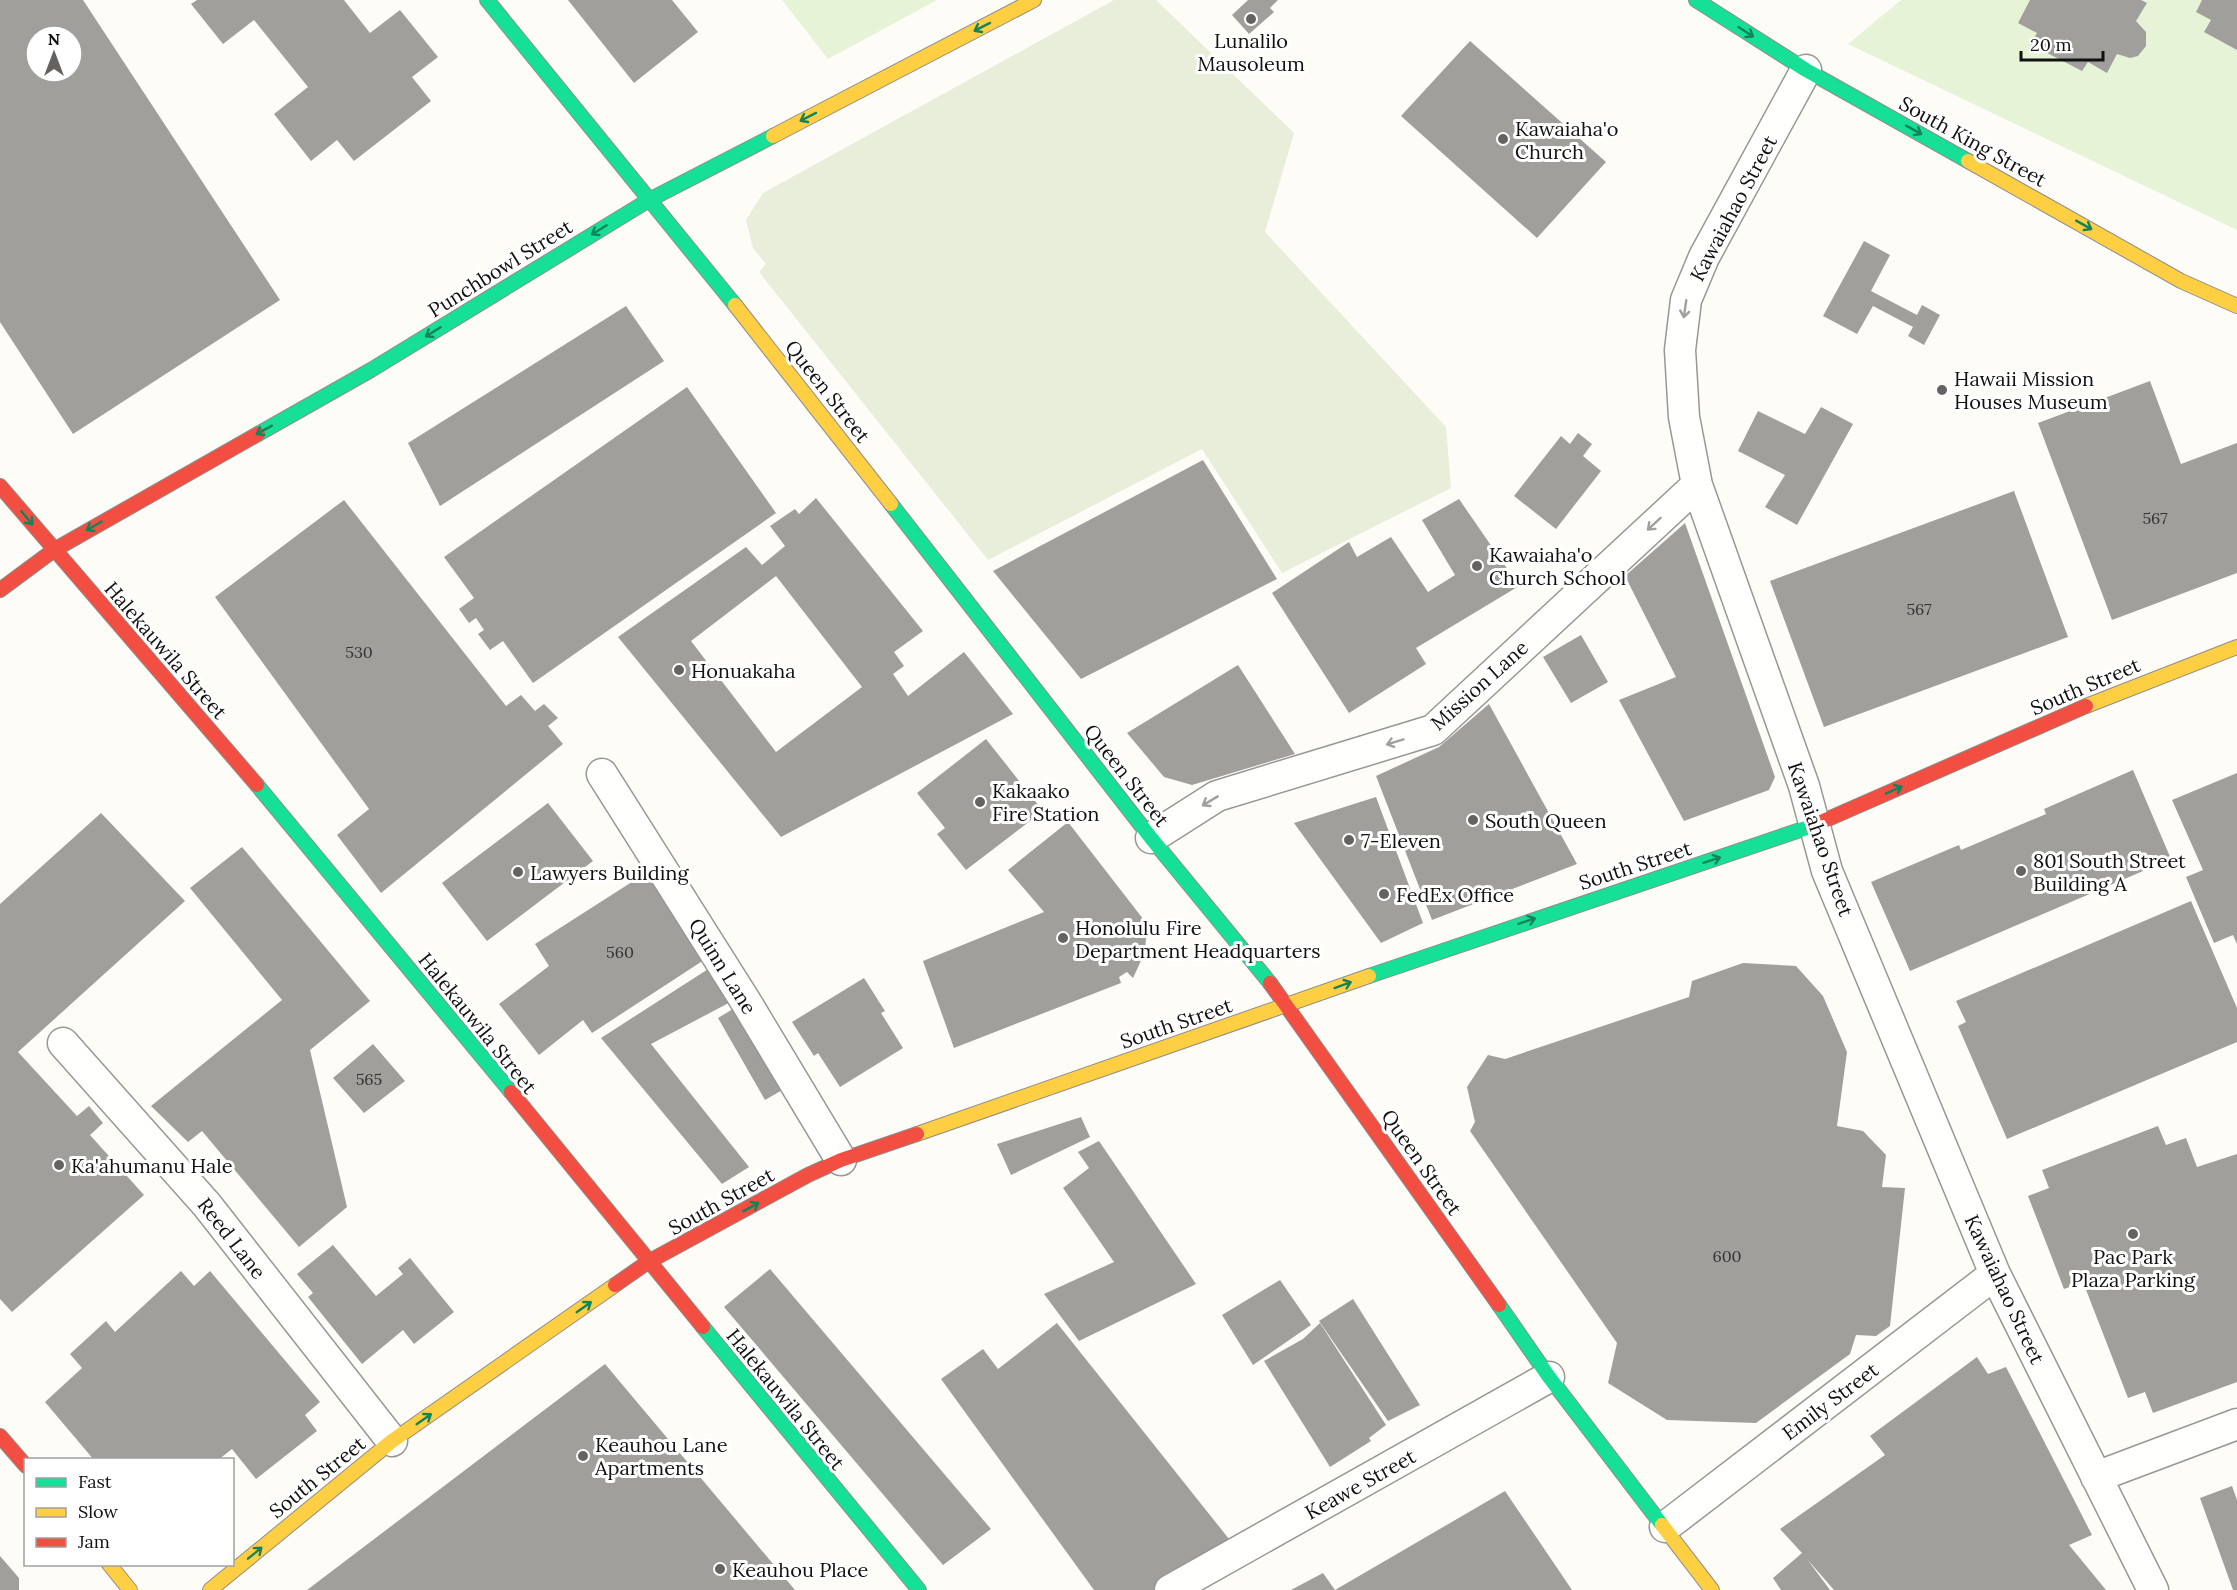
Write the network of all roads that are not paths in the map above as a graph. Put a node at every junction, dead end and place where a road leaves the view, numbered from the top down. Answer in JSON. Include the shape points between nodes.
{"nodes":[{"id":1,"x":487,"y":0,"type":"edge"},
{"id":2,"x":1034,"y":0,"type":"edge"},
{"id":3,"x":1696,"y":0,"type":"edge"},
{"id":4,"x":1806,"y":70,"type":"junction"},
{"id":5,"x":649,"y":200,"type":"junction"},
{"id":6,"x":2237,"y":306,"type":"edge"},
{"id":7,"x":1697,"y":484,"type":"junction"},
{"id":8,"x":0,"y":486,"type":"edge"},
{"id":9,"x":54,"y":550,"type":"junction"},
{"id":10,"x":0,"y":590,"type":"edge"},
{"id":11,"x":2237,"y":647,"type":"edge"},
{"id":12,"x":602,"y":774,"type":"dead end"},
{"id":13,"x":1816,"y":825,"type":"junction"},
{"id":14,"x":1151,"y":838,"type":"junction"},
{"id":15,"x":1288,"y":1005,"type":"junction"},
{"id":16,"x":63,"y":1042,"type":"dead end"},
{"id":17,"x":841,"y":1160,"type":"junction"},
{"id":18,"x":648,"y":1262,"type":"junction"},
{"id":19,"x":1995,"y":1274,"type":"junction"},
{"id":20,"x":1549,"y":1377,"type":"junction"},
{"id":21,"x":2237,"y":1424,"type":"edge"},
{"id":22,"x":0,"y":1436,"type":"edge"},
{"id":23,"x":392,"y":1441,"type":"junction"},
{"id":24,"x":24,"y":1464,"type":"edge"},
{"id":25,"x":2096,"y":1477,"type":"junction"},
{"id":26,"x":1665,"y":1527,"type":"junction"},
{"id":27,"x":111,"y":1566,"type":"edge"},
{"id":28,"x":1699,"y":1584,"type":"edge"},
{"id":29,"x":130,"y":1590,"type":"edge"},
{"id":30,"x":210,"y":1590,"type":"edge"},
{"id":31,"x":919,"y":1590,"type":"edge"},
{"id":32,"x":1170,"y":1590,"type":"edge"},
{"id":33,"x":2153,"y":1590,"type":"edge"}],
"edges":[{"from":1,"to":5,"type":"main road","name":"Queen Street"},
{"from":2,"to":5,"type":"main road","name":"Punchbowl Street","one_way":true},
{"from":3,"to":4,"type":"main road","name":"South King Street","one_way":true},
{"from":4,"to":6,"type":"main road","name":"South King Street","one_way":true,"via":[[2181,281]]},
{"from":4,"to":7,"type":"street","name":"Kawaiahao Street","one_way":true,"via":[[1704,257],[1686,300],[1680,350],[1684,417]]},
{"from":5,"to":9,"type":"main road","name":"Punchbowl Street","one_way":true,"via":[[371,370]]},
{"from":5,"to":14,"type":"main road","name":"Queen Street","via":[[888,498]]},
{"from":7,"to":13,"type":"street","name":"Kawaiahao Street"},
{"from":7,"to":14,"type":"street","name":"Mission Lane","one_way":true,"via":[[1433,730],[1217,796]]},
{"from":8,"to":9,"type":"main road","name":"Halekauwila Street","one_way":true},
{"from":9,"to":10,"type":"main road","name":"Punchbowl Street"},
{"from":9,"to":18,"type":"main road","name":"Halekauwila Street","via":[[307,844]]},
{"from":13,"to":11,"type":"main road","name":"South Street","one_way":true,"via":[[2096,701]]},
{"from":12,"to":17,"type":"street","name":"Quinn Lane"},
{"from":15,"to":13,"type":"main road","name":"South Street","one_way":true},
{"from":13,"to":19,"type":"street","name":"Kawaiahao Street","via":[[1827,871]]},
{"from":14,"to":15,"type":"main road","name":"Queen Street"},
{"from":15,"to":17,"type":"main road","name":"South Street"},
{"from":15,"to":20,"type":"main road","name":"Queen Street"},
{"from":16,"to":23,"type":"street","name":"Reed Lane","via":[[207,1205]]},
{"from":18,"to":17,"type":"main road","name":"South Street","one_way":true},
{"from":23,"to":18,"type":"main road","name":"South Street","one_way":true},
{"from":18,"to":31,"type":"main road","name":"Halekauwila Street"},
{"from":19,"to":25,"type":"street","name":"Kawaiahao Street"},
{"from":19,"to":26,"type":"street","name":"Emily Street"},
{"from":20,"to":26,"type":"main road","name":"Queen Street"},
{"from":20,"to":32,"type":"street","name":"Keawe Street"},
{"from":21,"to":25,"type":"street"},
{"from":22,"to":24,"type":"main road"},
{"from":30,"to":23,"type":"main road","name":"South Street","one_way":true},
{"from":25,"to":33,"type":"street","name":"Kawaiahao Street"},
{"from":26,"to":28,"type":"main road","name":"Queen Street"},
{"from":27,"to":29,"type":"main road"}]}
